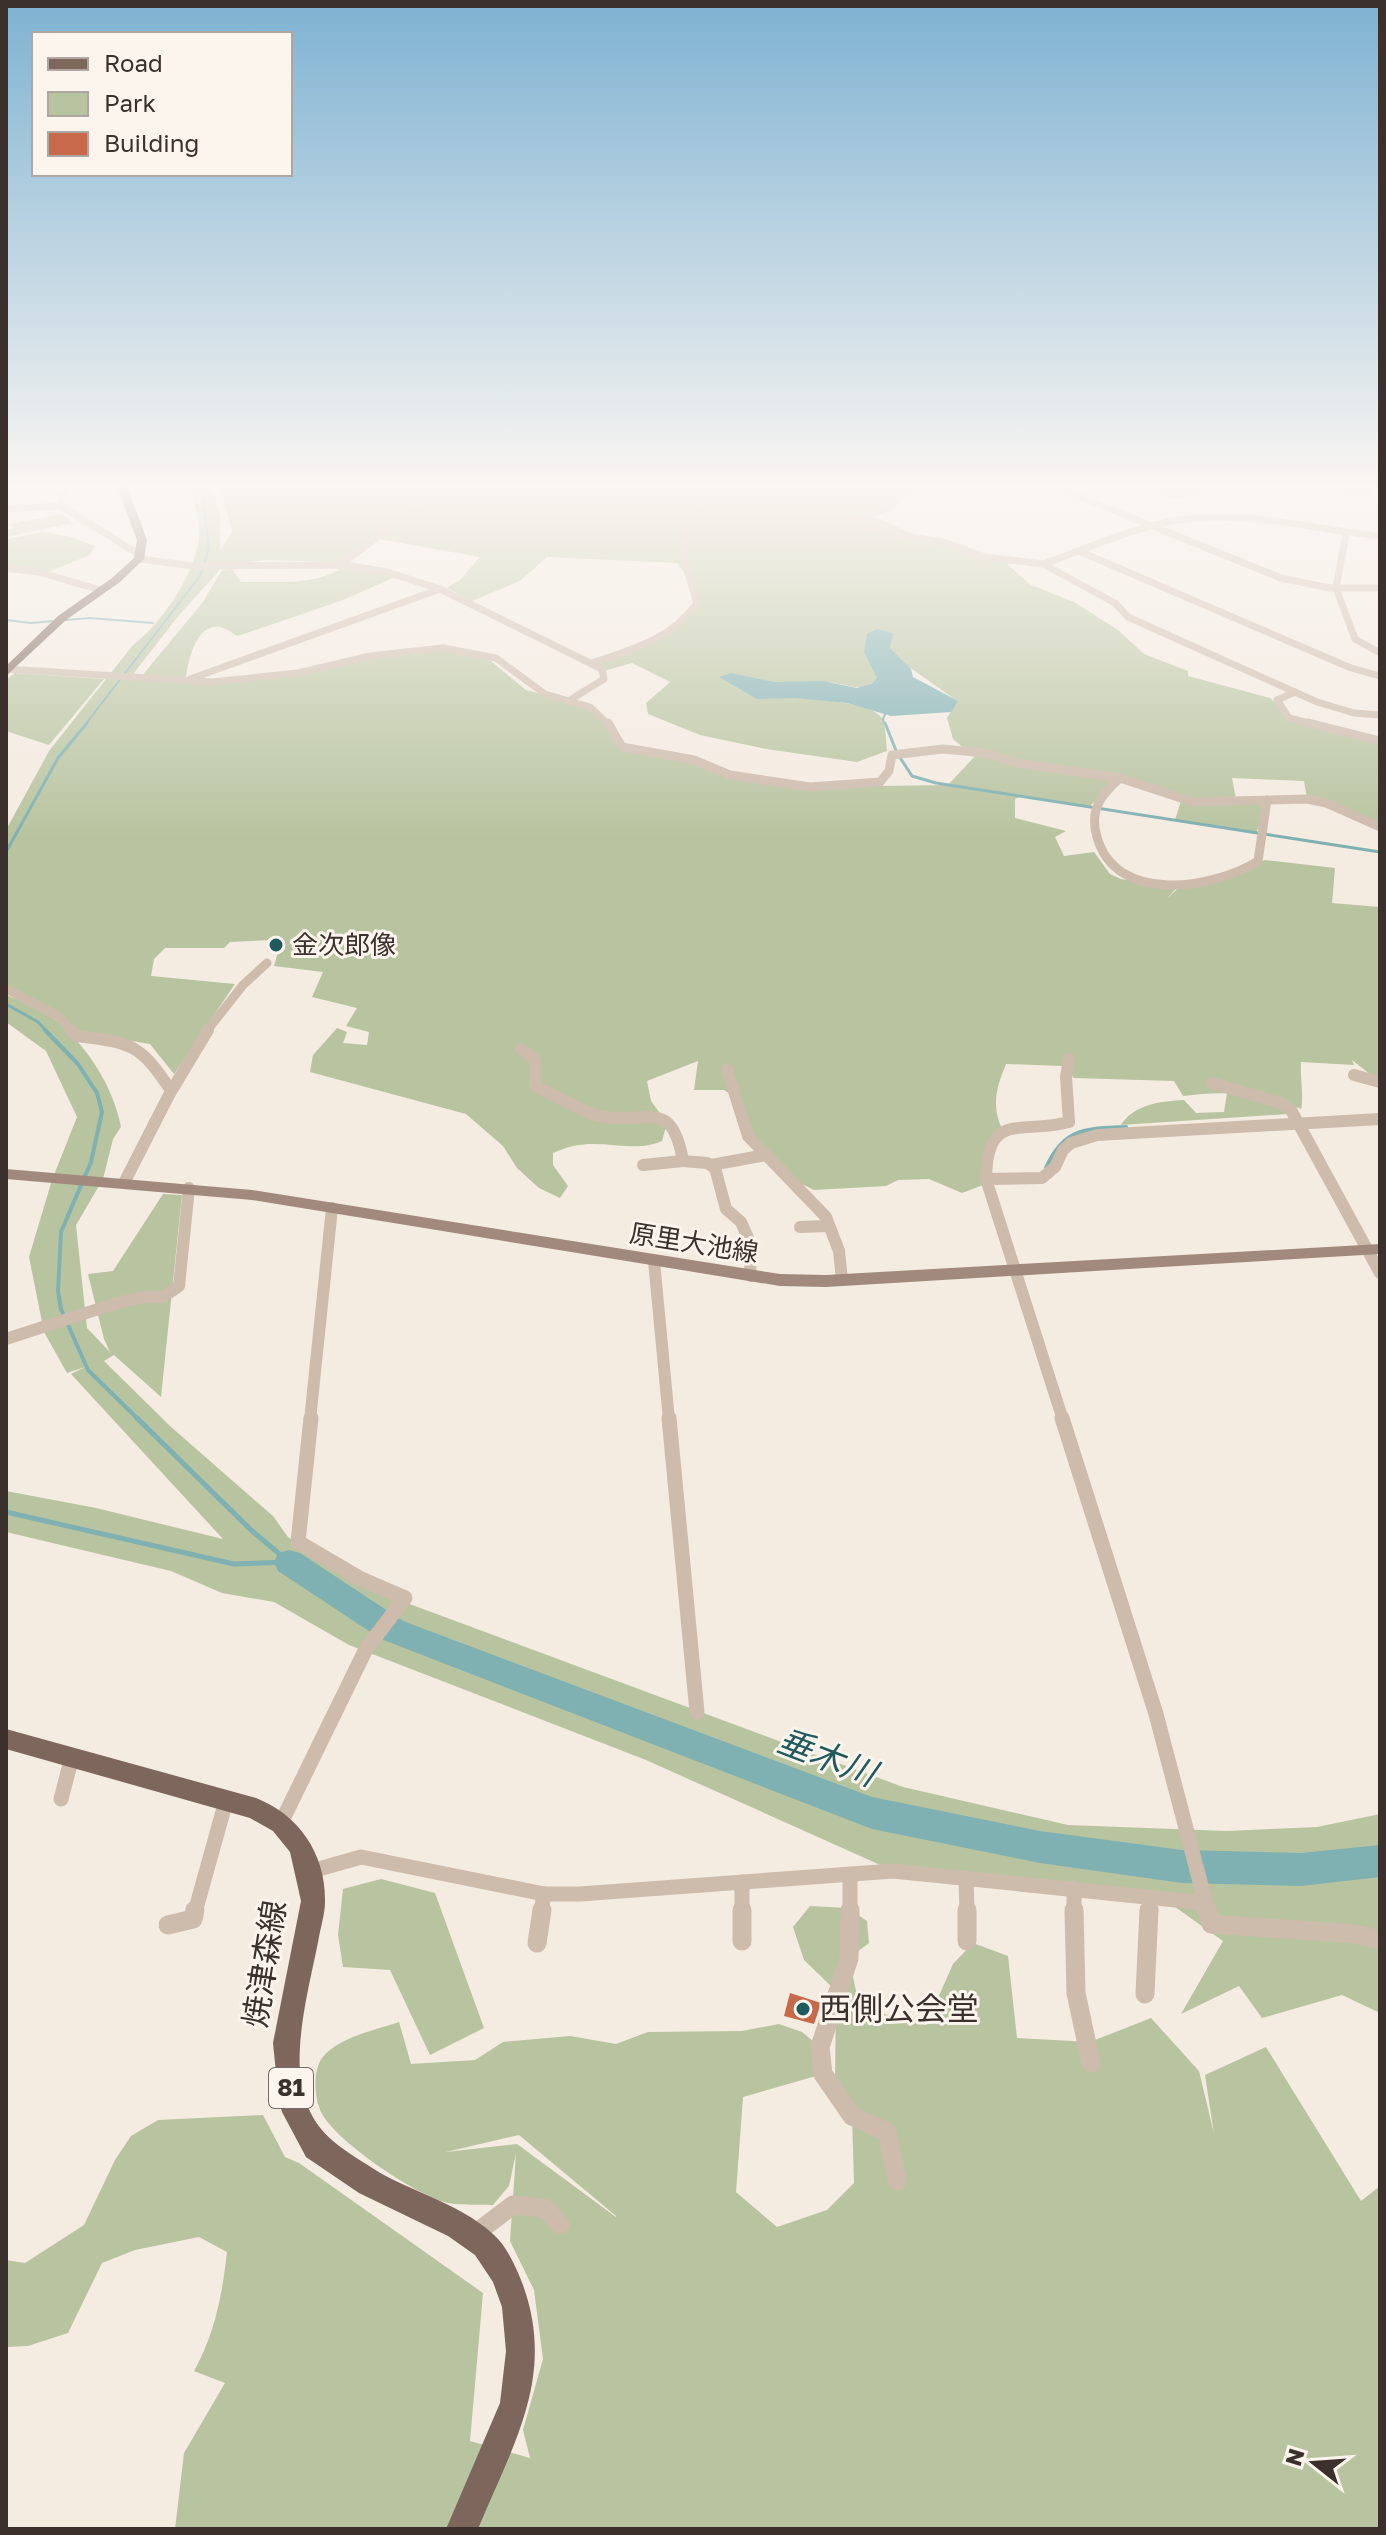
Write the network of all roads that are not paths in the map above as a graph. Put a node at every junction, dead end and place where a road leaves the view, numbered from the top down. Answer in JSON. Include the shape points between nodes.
{"nodes":[{"id":1,"x":86,"y":600,"type":"edge"},
{"id":2,"x":409,"y":600,"type":"edge"},
{"id":3,"x":463,"y":600,"type":"edge"},
{"id":4,"x":696,"y":600,"type":"edge"},
{"id":5,"x":1110,"y":600,"type":"edge"},
{"id":6,"x":1193,"y":600,"type":"edge"},
{"id":7,"x":1341,"y":600,"type":"edge"},
{"id":8,"x":1380,"y":653,"type":"edge"},
{"id":9,"x":592,"y":663,"type":"junction"},
{"id":10,"x":7,"y":670,"type":"edge"},
{"id":11,"x":1380,"y":676,"type":"edge"},
{"id":12,"x":183,"y":682,"type":"junction"},
{"id":13,"x":1295,"y":692,"type":"junction"},
{"id":14,"x":570,"y":700,"type":"junction"},
{"id":15,"x":1380,"y":715,"type":"edge"},
{"id":16,"x":1380,"y":741,"type":"edge"},
{"id":17,"x":1120,"y":778,"type":"junction"},
{"id":18,"x":1267,"y":800,"type":"junction"},
{"id":19,"x":1380,"y":827,"type":"edge"},
{"id":20,"x":267,"y":963,"type":"dead end"},
{"id":21,"x":6,"y":989,"type":"edge"},
{"id":22,"x":521,"y":1049,"type":"dead end"},
{"id":23,"x":1069,"y":1059,"type":"dead end"},
{"id":24,"x":727,"y":1069,"type":"dead end"},
{"id":25,"x":1354,"y":1075,"type":"dead end"},
{"id":26,"x":1380,"y":1082,"type":"edge"},
{"id":27,"x":1212,"y":1083,"type":"dead end"},
{"id":28,"x":170,"y":1089,"type":"junction"},
{"id":29,"x":1380,"y":1119,"type":"edge"},
{"id":30,"x":1300,"y":1123,"type":"junction"},
{"id":31,"x":766,"y":1155,"type":"junction"},
{"id":32,"x":683,"y":1161,"type":"junction"},
{"id":33,"x":643,"y":1165,"type":"dead end"},
{"id":34,"x":711,"y":1165,"type":"junction"},
{"id":35,"x":6,"y":1174,"type":"edge"},
{"id":36,"x":986,"y":1179,"type":"junction"},
{"id":37,"x":124,"y":1183,"type":"junction"},
{"id":38,"x":189,"y":1188,"type":"junction"},
{"id":39,"x":332,"y":1208,"type":"junction"},
{"id":40,"x":828,"y":1226,"type":"junction"},
{"id":41,"x":800,"y":1227,"type":"dead end"},
{"id":42,"x":1374,"y":1249,"type":"edge"},
{"id":43,"x":654,"y":1261,"type":"junction"},
{"id":44,"x":1014,"y":1270,"type":"junction"},
{"id":45,"x":1380,"y":1273,"type":"edge"},
{"id":46,"x":751,"y":1276,"type":"junction"},
{"id":47,"x":842,"y":1280,"type":"junction"},
{"id":48,"x":6,"y":1339,"type":"edge"},
{"id":49,"x":697,"y":1712,"type":"dead end"},
{"id":50,"x":6,"y":1739,"type":"edge"},
{"id":51,"x":72,"y":1757,"type":"junction"},
{"id":52,"x":61,"y":1799,"type":"dead end"},
{"id":53,"x":226,"y":1801,"type":"junction"},
{"id":54,"x":281,"y":1823,"type":"junction"},
{"id":55,"x":308,"y":1872,"type":"junction"},
{"id":56,"x":850,"y":1874,"type":"junction"},
{"id":57,"x":966,"y":1878,"type":"junction"},
{"id":58,"x":742,"y":1882,"type":"junction"},
{"id":59,"x":1074,"y":1888,"type":"junction"},
{"id":60,"x":544,"y":1894,"type":"junction"},
{"id":61,"x":1150,"y":1897,"type":"junction"},
{"id":62,"x":1205,"y":1903,"type":"junction"},
{"id":63,"x":168,"y":1925,"type":"dead end"},
{"id":64,"x":1380,"y":1940,"type":"edge"},
{"id":65,"x":742,"y":1941,"type":"dead end"},
{"id":66,"x":967,"y":1941,"type":"dead end"},
{"id":67,"x":537,"y":1943,"type":"dead end"},
{"id":68,"x":1145,"y":1994,"type":"dead end"},
{"id":69,"x":1091,"y":2063,"type":"dead end"},
{"id":70,"x":897,"y":2181,"type":"dead end"},
{"id":71,"x":560,"y":2224,"type":"dead end"},
{"id":72,"x":472,"y":2236,"type":"junction"},
{"id":73,"x":462,"y":2529,"type":"edge"}],
"edges":[{"from":1,"to":10,"type":"main road"},
{"from":2,"to":12,"type":"street"},
{"from":3,"to":9,"type":"street"},
{"from":4,"to":9,"type":"street","via":[[691,614],[663,633]]},
{"from":5,"to":13,"type":"street","via":[[1128,617]]},
{"from":6,"to":11,"type":"street"},
{"from":7,"to":8,"type":"street","via":[[1355,639]]},
{"from":9,"to":14,"type":"street","via":[[602,669],[604,679]]},
{"from":10,"to":12,"type":"street"},
{"from":12,"to":14,"type":"street","via":[[264,677],[443,648],[487,654],[535,689]]},
{"from":13,"to":15,"type":"street","via":[[1339,709]]},
{"from":13,"to":16,"type":"street","via":[[1277,700],[1289,718]]},
{"from":14,"to":17,"type":"street","via":[[607,721],[622,747],[694,760],[730,775],[810,787],[880,782],[892,755],[964,750]]},
{"from":17,"to":18,"type":"street","via":[[1193,802]]},
{"from":17,"to":18,"type":"street","via":[[1099,798],[1092,815],[1097,845],[1123,875],[1182,884],[1236,875],[1258,861]]},
{"from":18,"to":19,"type":"street","via":[[1326,803]]},
{"from":20,"to":28,"type":"street","via":[[243,983]]},
{"from":21,"to":28,"type":"street","via":[[58,1016],[77,1036],[133,1044],[148,1055]]},
{"from":22,"to":32,"type":"street","via":[[535,1059],[535,1086],[603,1117],[649,1115],[667,1123],[678,1133]]},
{"from":23,"to":36,"type":"street","via":[[1064,1076],[1069,1122],[1004,1130],[988,1147]]},
{"from":24,"to":31,"type":"street","via":[[748,1136]]},
{"from":25,"to":26,"type":"street"},
{"from":27,"to":30,"type":"street","via":[[1281,1103]]},
{"from":28,"to":37,"type":"street"},
{"from":29,"to":30,"type":"street"},
{"from":30,"to":36,"type":"street","via":[[1097,1135],[1071,1143],[1042,1178]]},
{"from":30,"to":42,"type":"street"},
{"from":31,"to":34,"type":"street"},
{"from":31,"to":40,"type":"street","via":[[826,1217]]},
{"from":32,"to":33,"type":"street"},
{"from":32,"to":34,"type":"street"},
{"from":34,"to":46,"type":"street","via":[[726,1209],[741,1218],[750,1238]]},
{"from":35,"to":37,"type":"main road","name":"原里大池線"},
{"from":36,"to":44,"type":"street"},
{"from":37,"to":38,"type":"main road","name":"原里大池線"},
{"from":38,"to":39,"type":"main road","name":"原里大池線"},
{"from":38,"to":48,"type":"street","via":[[179,1286],[163,1297],[144,1297]]},
{"from":39,"to":43,"type":"main road","name":"原里大池線"},
{"from":39,"to":54,"type":"street","via":[[298,1542],[405,1598],[366,1649]]},
{"from":40,"to":41,"type":"street"},
{"from":40,"to":47,"type":"street","via":[[839,1251]]},
{"from":42,"to":44,"type":"main road","name":"原里大池線"},
{"from":42,"to":45,"type":"street"},
{"from":43,"to":46,"type":"main road","name":"原里大池線"},
{"from":43,"to":49,"type":"street"},
{"from":44,"to":47,"type":"main road","name":"原里大池線"},
{"from":44,"to":62,"type":"street","via":[[1156,1714]]},
{"from":46,"to":47,"type":"main road","name":"原里大池線"},
{"from":50,"to":51,"type":"main road","name":"焼津森線","number":"81"},
{"from":51,"to":52,"type":"street"},
{"from":51,"to":53,"type":"main road","name":"焼津森線","number":"81"},
{"from":53,"to":54,"type":"main road","name":"焼津森線","number":"81"},
{"from":53,"to":63,"type":"street","via":[[193,1919]]},
{"from":54,"to":55,"type":"main road","name":"焼津森線","number":"81","via":[[301,1846]]},
{"from":55,"to":60,"type":"street","via":[[361,1857]]},
{"from":55,"to":72,"type":"main road","name":"焼津森線","number":"81","via":[[313,1901],[286,2043],[292,2102],[316,2147],[369,2183]]},
{"from":56,"to":57,"type":"street","via":[[893,1871]]},
{"from":56,"to":58,"type":"street"},
{"from":56,"to":70,"type":"street","via":[[849,1958],[820,2047],[823,2074],[852,2116],[887,2132]]},
{"from":57,"to":59,"type":"street"},
{"from":57,"to":66,"type":"street"},
{"from":58,"to":60,"type":"street"},
{"from":58,"to":65,"type":"street"},
{"from":59,"to":61,"type":"street"},
{"from":59,"to":69,"type":"street","via":[[1076,1993]]},
{"from":60,"to":67,"type":"street"},
{"from":61,"to":62,"type":"street"},
{"from":61,"to":68,"type":"street"},
{"from":62,"to":64,"type":"street","via":[[1211,1924]]},
{"from":71,"to":72,"type":"street","via":[[544,2208],[513,2205]]},
{"from":72,"to":73,"type":"main road","name":"焼津森線","number":"81","via":[[504,2273],[517,2307],[521,2351],[515,2404]]}]}
